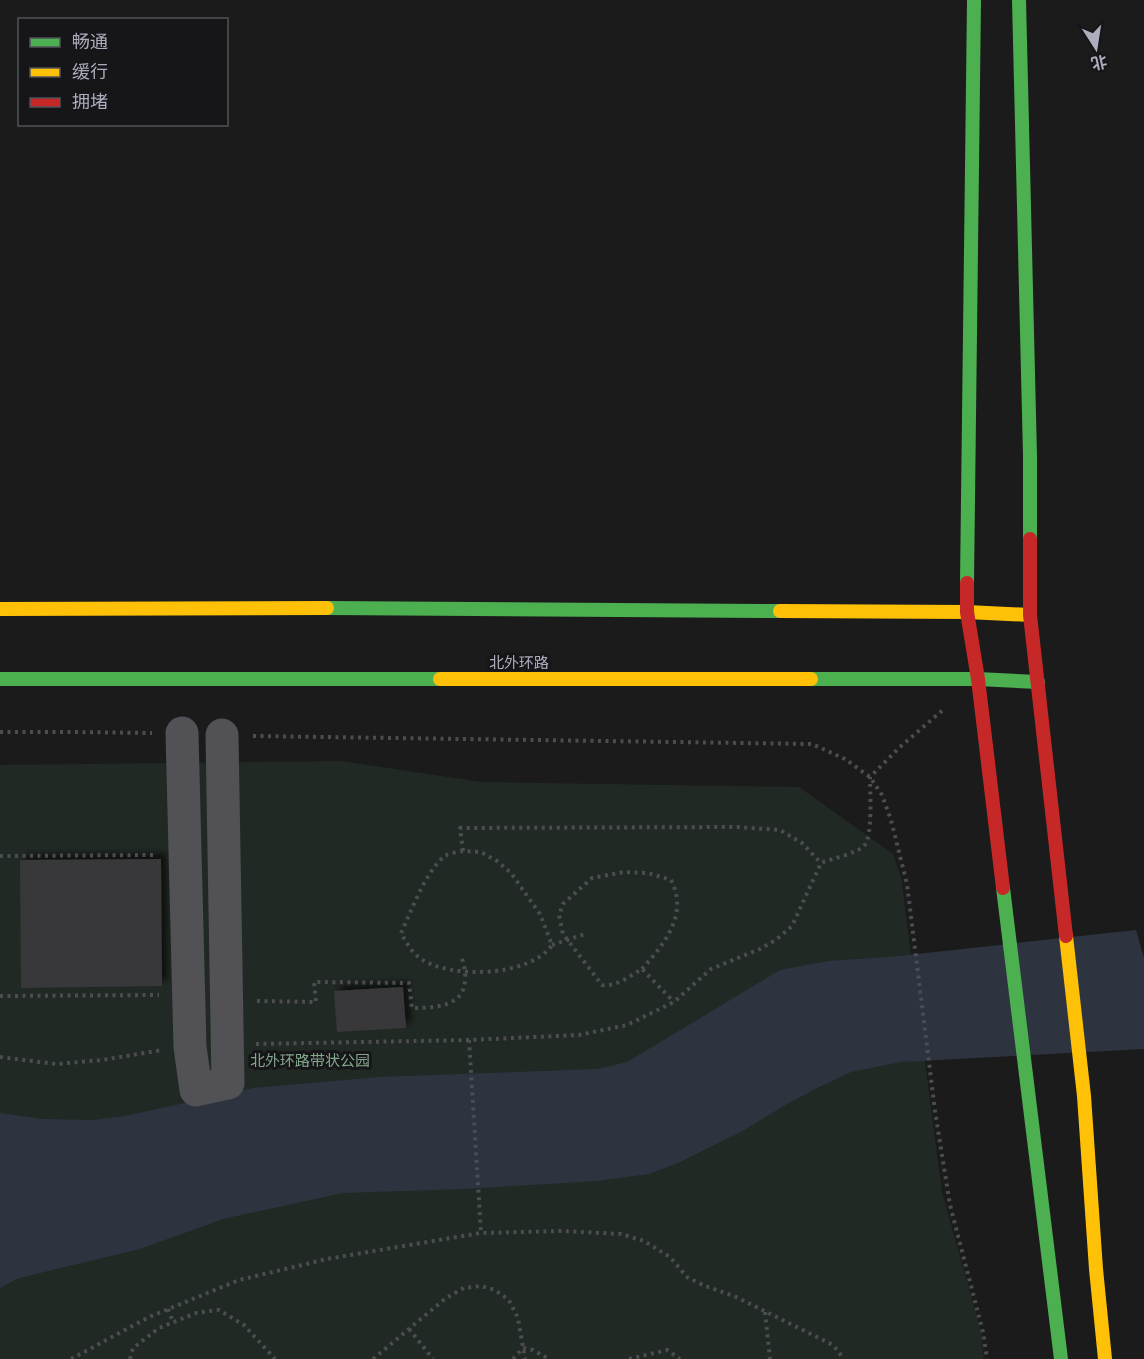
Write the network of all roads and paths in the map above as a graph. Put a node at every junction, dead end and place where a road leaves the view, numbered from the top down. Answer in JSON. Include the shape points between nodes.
{"nodes":[{"id":1,"x":974,"y":0,"type":"edge"},
{"id":2,"x":1019,"y":0,"type":"edge"},
{"id":3,"x":0,"y":609,"type":"edge"},
{"id":4,"x":967,"y":612,"type":"junction"},
{"id":5,"x":1030,"y":615,"type":"junction"},
{"id":6,"x":0,"y":679,"type":"edge"},
{"id":7,"x":978,"y":679,"type":"junction"},
{"id":8,"x":1038,"y":682,"type":"junction"},
{"id":9,"x":0,"y":732,"type":"edge"},
{"id":10,"x":182,"y":734,"type":"joint"},
{"id":11,"x":222,"y":735,"type":"joint"},
{"id":12,"x":870,"y":777,"type":"junction"},
{"id":13,"x":463,"y":851,"type":"junction"},
{"id":14,"x":185,"y":855,"type":"junction"},
{"id":15,"x":0,"y":856,"type":"edge"},
{"id":16,"x":821,"y":863,"type":"junction"},
{"id":17,"x":585,"y":934,"type":"dead end"},
{"id":18,"x":568,"y":940,"type":"junction"},
{"id":19,"x":552,"y":945,"type":"junction"},
{"id":20,"x":461,"y":955,"type":"dead end"},
{"id":21,"x":642,"y":969,"type":"junction"},
{"id":22,"x":464,"y":972,"type":"junction"},
{"id":23,"x":0,"y":996,"type":"edge"},
{"id":24,"x":189,"y":996,"type":"junction"},
{"id":25,"x":227,"y":999,"type":"junction"},
{"id":26,"x":674,"y":1002,"type":"junction"},
{"id":27,"x":469,"y":1040,"type":"junction"},
{"id":28,"x":227,"y":1046,"type":"junction"},
{"id":29,"x":190,"y":1047,"type":"junction"},
{"id":30,"x":0,"y":1057,"type":"edge"},
{"id":31,"x":481,"y":1233,"type":"junction"},
{"id":32,"x":168,"y":1309,"type":"junction"},
{"id":33,"x":765,"y":1312,"type":"junction"},
{"id":34,"x":173,"y":1322,"type":"junction"},
{"id":35,"x":409,"y":1329,"type":"junction"},
{"id":36,"x":523,"y":1348,"type":"junction"},
{"id":37,"x":274,"y":1358,"type":"edge"},
{"id":38,"x":71,"y":1359,"type":"edge"},
{"id":39,"x":130,"y":1359,"type":"edge"},
{"id":40,"x":373,"y":1359,"type":"edge"},
{"id":41,"x":433,"y":1359,"type":"edge"},
{"id":42,"x":513,"y":1359,"type":"edge"},
{"id":43,"x":525,"y":1359,"type":"edge"},
{"id":44,"x":549,"y":1359,"type":"edge"},
{"id":45,"x":630,"y":1359,"type":"edge"},
{"id":46,"x":680,"y":1359,"type":"edge"},
{"id":47,"x":770,"y":1359,"type":"edge"},
{"id":48,"x":844,"y":1359,"type":"edge"},
{"id":49,"x":987,"y":1359,"type":"edge"},
{"id":50,"x":1061,"y":1359,"type":"edge"},
{"id":51,"x":1106,"y":1359,"type":"edge"}],
"edges":[{"from":1,"to":4,"type":"main road"},
{"from":2,"to":5,"type":"main road"},
{"from":3,"to":4,"type":"main road"},
{"from":4,"to":5,"type":"main road"},
{"from":4,"to":7,"type":"main road"},
{"from":5,"to":8,"type":"main road"},
{"from":6,"to":7,"type":"main road","name":"北外环路"},
{"from":7,"to":8,"type":"main road","name":"北外环路"},
{"from":7,"to":12,"type":"path"},
{"from":7,"to":50,"type":"main road"},
{"from":8,"to":51,"type":"main road","via":[[1084,1096]]},
{"from":9,"to":10,"type":"path"},
{"from":10,"to":14,"type":"street"},
{"from":11,"to":12,"type":"path","via":[[812,744],[845,759]]},
{"from":11,"to":25,"type":"street"},
{"from":12,"to":16,"type":"path","via":[[868,841],[863,847]]},
{"from":12,"to":49,"type":"path","via":[[891,820],[907,884],[934,1111],[950,1205]]},
{"from":13,"to":16,"type":"path","via":[[460,828],[738,827],[780,830],[802,843]]},
{"from":13,"to":19,"type":"path","via":[[481,852],[511,873],[540,914]]},
{"from":13,"to":22,"type":"path","via":[[446,855],[433,869],[401,933],[422,959]]},
{"from":14,"to":15,"type":"path"},
{"from":14,"to":24,"type":"street"},
{"from":16,"to":26,"type":"path","via":[[792,926],[760,949],[711,969]]},
{"from":17,"to":18,"type":"path"},
{"from":18,"to":19,"type":"path"},
{"from":18,"to":21,"type":"path","via":[[602,985],[622,981]]},
{"from":18,"to":21,"type":"path","via":[[559,915],[563,904],[592,878],[624,872],[661,876],[671,880],[677,906],[668,937]]},
{"from":19,"to":22,"type":"path","via":[[529,963],[511,969]]},
{"from":20,"to":22,"type":"path"},
{"from":21,"to":26,"type":"path"},
{"from":22,"to":25,"type":"path","via":[[463,993],[454,1002],[428,1008],[412,1008],[409,983],[314,982],[316,1002]]},
{"from":23,"to":24,"type":"path"},
{"from":24,"to":29,"type":"street"},
{"from":25,"to":28,"type":"street"},
{"from":26,"to":27,"type":"path","via":[[627,1025],[579,1035]]},
{"from":27,"to":28,"type":"path"},
{"from":27,"to":31,"type":"path"},
{"from":28,"to":29,"type":"street","via":[[228,1083],[196,1090]]},
{"from":29,"to":30,"type":"path","via":[[56,1064]]},
{"from":31,"to":32,"type":"path","via":[[327,1259],[239,1280]]},
{"from":31,"to":33,"type":"path","via":[[621,1234],[644,1241],[670,1257],[687,1277]]},
{"from":32,"to":34,"type":"path"},
{"from":32,"to":38,"type":"path"},
{"from":33,"to":47,"type":"path"},
{"from":33,"to":48,"type":"path","via":[[833,1345]]},
{"from":34,"to":37,"type":"path","via":[[219,1310],[244,1325]]},
{"from":34,"to":39,"type":"path","via":[[133,1348]]},
{"from":35,"to":36,"type":"path","via":[[446,1298],[464,1288],[481,1286],[509,1300],[518,1318]]},
{"from":35,"to":40,"type":"path"},
{"from":35,"to":41,"type":"path"},
{"from":36,"to":42,"type":"path"},
{"from":36,"to":43,"type":"path"},
{"from":36,"to":44,"type":"path"},
{"from":45,"to":46,"type":"path","via":[[667,1350]]}]}
